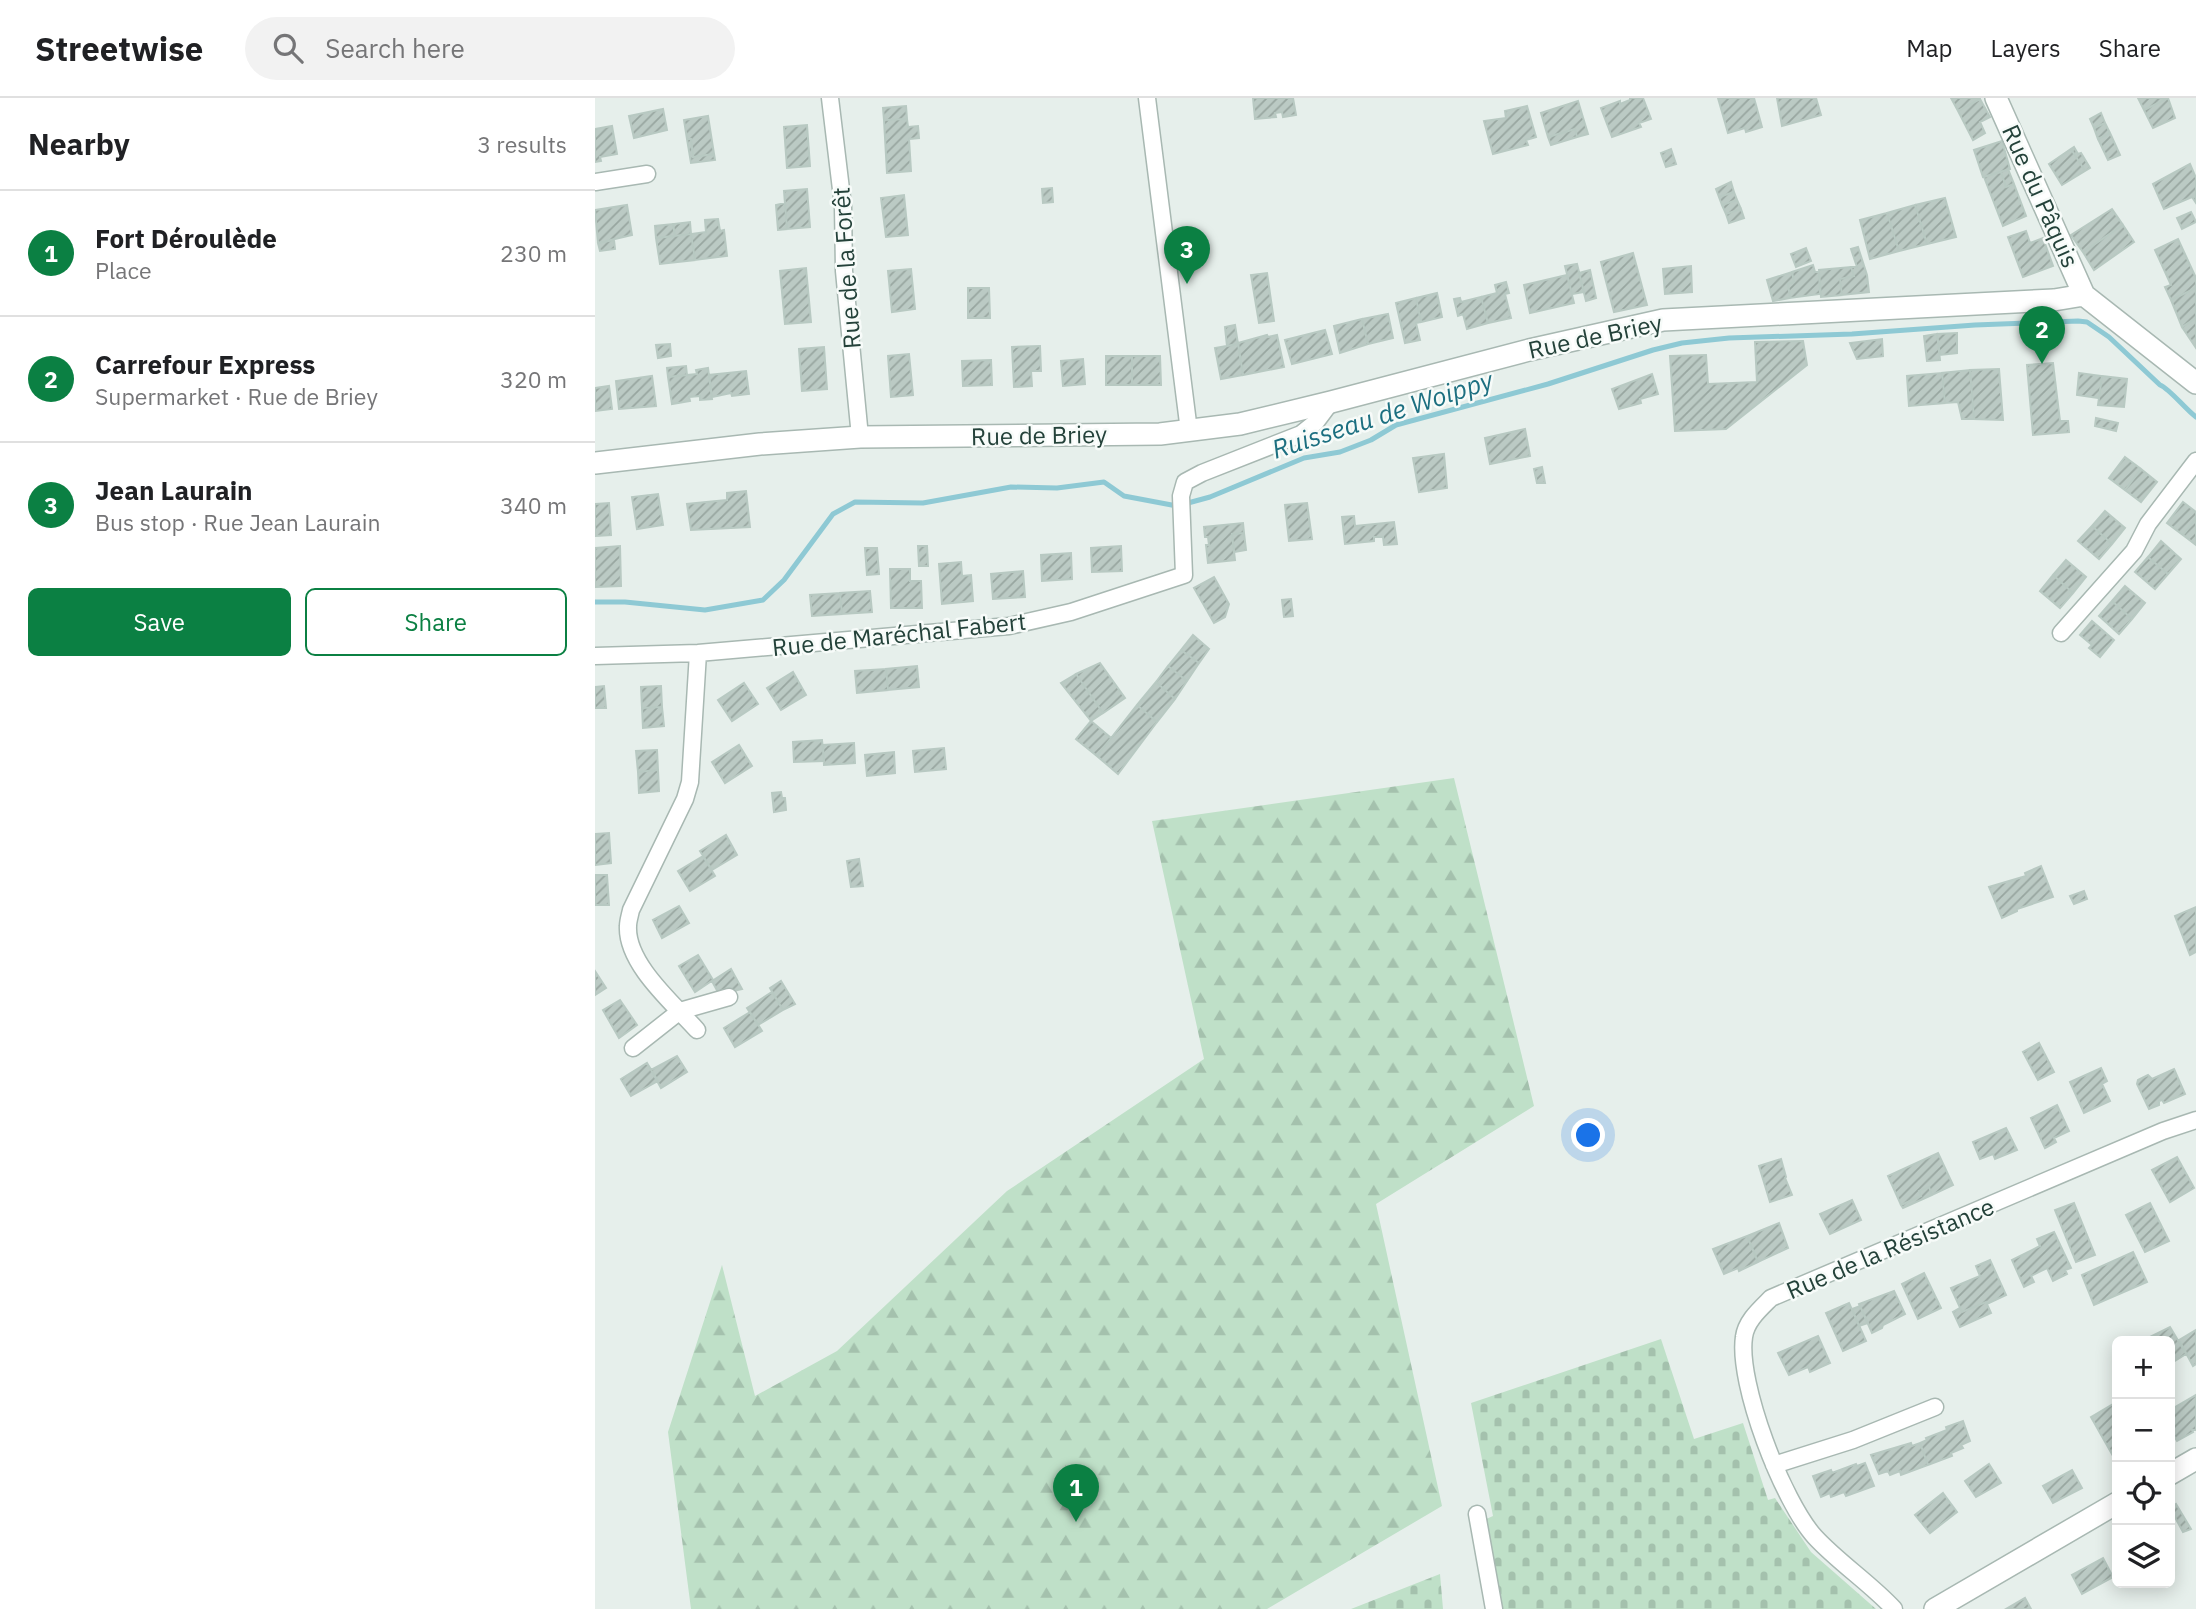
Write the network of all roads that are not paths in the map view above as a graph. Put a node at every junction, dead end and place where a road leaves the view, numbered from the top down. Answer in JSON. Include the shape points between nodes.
{"nodes":[{"id":1,"x":1147,"y":98,"type":"edge"},
{"id":2,"x":1996,"y":98,"type":"edge"},
{"id":3,"x":830,"y":99,"type":"edge"},
{"id":4,"x":647,"y":174,"type":"dead end"},
{"id":5,"x":595,"y":183,"type":"edge"},
{"id":6,"x":2084,"y":295,"type":"junction"},
{"id":7,"x":2196,"y":383,"type":"edge"},
{"id":8,"x":1331,"y":402,"type":"junction"},
{"id":9,"x":1189,"y":431,"type":"junction"},
{"id":10,"x":860,"y":437,"type":"junction"},
{"id":11,"x":2196,"y":461,"type":"edge"},
{"id":12,"x":595,"y":463,"type":"edge"},
{"id":13,"x":2061,"y":634,"type":"dead end"},
{"id":14,"x":698,"y":653,"type":"junction"},
{"id":15,"x":595,"y":656,"type":"edge"},
{"id":16,"x":729,"y":998,"type":"dead end"},
{"id":17,"x":680,"y":1011,"type":"junction"},
{"id":18,"x":697,"y":1030,"type":"dead end"},
{"id":19,"x":633,"y":1048,"type":"dead end"},
{"id":20,"x":2196,"y":1120,"type":"edge"},
{"id":21,"x":1935,"y":1406,"type":"dead end"},
{"id":22,"x":2196,"y":1459,"type":"edge"},
{"id":23,"x":1774,"y":1465,"type":"junction"},
{"id":24,"x":2175,"y":1471,"type":"edge"},
{"id":25,"x":2112,"y":1506,"type":"edge"},
{"id":26,"x":1477,"y":1514,"type":"dead end"},
{"id":27,"x":1494,"y":1609,"type":"edge"},
{"id":28,"x":1895,"y":1609,"type":"edge"},
{"id":29,"x":1935,"y":1609,"type":"edge"}],
"edges":[{"from":1,"to":9,"type":"street"},
{"from":2,"to":6,"type":"street","name":"Rue du Pâquis"},
{"from":3,"to":10,"type":"street","name":"Rue de la Forêt"},
{"from":4,"to":5,"type":"street"},
{"from":6,"to":7,"type":"street"},
{"from":6,"to":8,"type":"street","name":"Rue de Briey","via":[[1663,320]]},
{"from":8,"to":9,"type":"street","name":"Rue de Briey"},
{"from":8,"to":14,"type":"street","name":"Rue de Maréchal Fabert","via":[[1309,429],[1183,486],[1184,575],[1071,612],[1009,626]]},
{"from":9,"to":10,"type":"street","name":"Rue de Briey"},
{"from":10,"to":12,"type":"street","name":"Rue de Briey"},
{"from":11,"to":13,"type":"street","via":[[2148,524],[2134,551]]},
{"from":14,"to":15,"type":"street","name":"Rue de Maréchal Fabert"},
{"from":14,"to":17,"type":"street","via":[[690,782],[631,909],[627,927],[640,966]]},
{"from":16,"to":17,"type":"street"},
{"from":17,"to":18,"type":"street"},
{"from":17,"to":19,"type":"street"},
{"from":20,"to":23,"type":"street","name":"Rue de la Résistance","via":[[1771,1298],[1752,1316],[1744,1336],[1745,1368]]},
{"from":21,"to":23,"type":"street","via":[[1853,1440]]},
{"from":22,"to":24,"type":"street"},
{"from":23,"to":28,"type":"street","name":"Rue de la Résistance","via":[[1815,1537]]},
{"from":25,"to":29,"type":"street"},
{"from":26,"to":27,"type":"street"}]}
